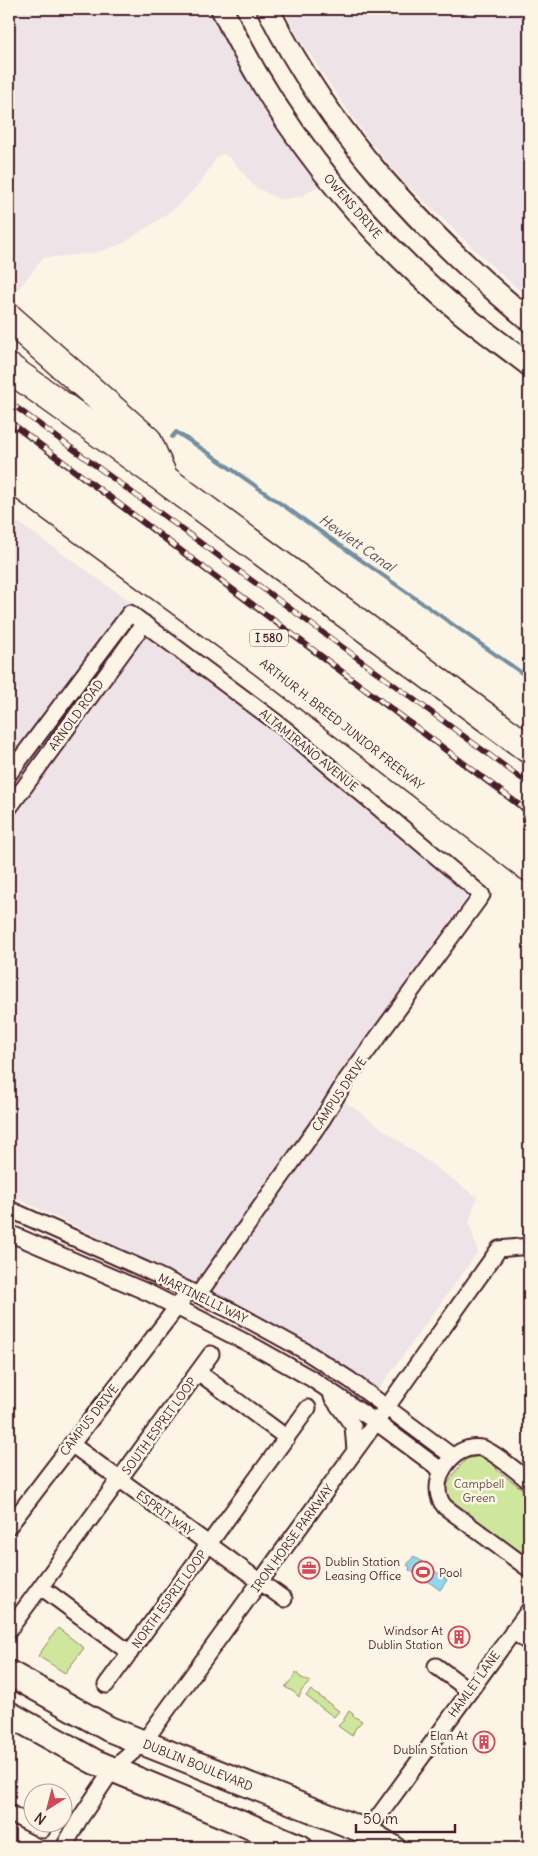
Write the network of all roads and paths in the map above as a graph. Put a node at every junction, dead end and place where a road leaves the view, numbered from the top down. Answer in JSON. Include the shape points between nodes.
{"nodes":[{"id":1,"x":222,"y":9,"type":"edge"},
{"id":2,"x":268,"y":9,"type":"edge"},
{"id":3,"x":9,"y":318,"type":"edge"},
{"id":4,"x":529,"y":320,"type":"edge"},
{"id":5,"x":529,"y":364,"type":"edge"},
{"id":6,"x":9,"y":368,"type":"edge"},
{"id":7,"x":9,"y":443,"type":"edge"},
{"id":8,"x":9,"y":476,"type":"edge"},
{"id":9,"x":164,"y":479,"type":"junction"},
{"id":10,"x":130,"y":612,"type":"joint"},
{"id":11,"x":144,"y":623,"type":"junction"},
{"id":12,"x":529,"y":749,"type":"edge"},
{"id":13,"x":9,"y":774,"type":"edge"},
{"id":14,"x":9,"y":808,"type":"edge"},
{"id":15,"x":529,"y":834,"type":"edge"},
{"id":16,"x":529,"y":867,"type":"edge"},
{"id":17,"x":482,"y":895,"type":"joint"},
{"id":18,"x":9,"y":1209,"type":"edge"},
{"id":19,"x":9,"y":1233,"type":"edge"},
{"id":20,"x":529,"y":1246,"type":"edge"},
{"id":21,"x":193,"y":1293,"type":"junction"},
{"id":22,"x":178,"y":1306,"type":"junction"},
{"id":23,"x":211,"y":1354,"type":"dead end"},
{"id":24,"x":282,"y":1362,"type":"junction"},
{"id":25,"x":198,"y":1372,"type":"junction"},
{"id":26,"x":387,"y":1407,"type":"junction"},
{"id":27,"x":308,"y":1408,"type":"dead end"},
{"id":28,"x":376,"y":1422,"type":"junction"},
{"id":29,"x":287,"y":1438,"type":"junction"},
{"id":30,"x":71,"y":1444,"type":"junction"},
{"id":31,"x":355,"y":1451,"type":"junction"},
{"id":32,"x":452,"y":1456,"type":"junction"},
{"id":33,"x":441,"y":1470,"type":"junction"},
{"id":34,"x":120,"y":1480,"type":"junction"},
{"id":35,"x":529,"y":1481,"type":"edge"},
{"id":36,"x":9,"y":1526,"type":"edge"},
{"id":37,"x":209,"y":1544,"type":"junction"},
{"id":38,"x":529,"y":1569,"type":"edge"},
{"id":39,"x":260,"y":1581,"type":"junction"},
{"id":40,"x":40,"y":1587,"type":"junction"},
{"id":41,"x":284,"y":1599,"type":"dead end"},
{"id":42,"x":529,"y":1610,"type":"edge"},
{"id":43,"x":9,"y":1630,"type":"edge"},
{"id":44,"x":513,"y":1631,"type":"junction"},
{"id":45,"x":529,"y":1643,"type":"edge"},
{"id":46,"x":130,"y":1653,"type":"junction"},
{"id":47,"x":436,"y":1666,"type":"dead end"},
{"id":48,"x":9,"y":1673,"type":"edge"},
{"id":49,"x":106,"y":1685,"type":"dead end"},
{"id":50,"x":470,"y":1691,"type":"junction"},
{"id":51,"x":9,"y":1714,"type":"edge"},
{"id":52,"x":143,"y":1743,"type":"junction"},
{"id":53,"x":113,"y":1769,"type":"junction"},
{"id":54,"x":9,"y":1813,"type":"edge"},
{"id":55,"x":22,"y":1820,"type":"edge"},
{"id":56,"x":366,"y":1832,"type":"junction"},
{"id":57,"x":64,"y":1847,"type":"edge"},
{"id":58,"x":300,"y":1847,"type":"edge"},
{"id":59,"x":392,"y":1847,"type":"edge"}],
"edges":[{"from":1,"to":5,"type":"street","name":"OWENS DRIVE","via":[[257,77],[283,117],[316,164],[365,221],[460,312]]},
{"from":2,"to":4,"type":"street","via":[[320,99],[382,179],[472,270]]},
{"from":3,"to":9,"type":"highway","via":[[148,440]]},
{"from":6,"to":9,"type":"highway"},
{"from":7,"to":15,"type":"highway","number":"I 580"},
{"from":8,"to":16,"type":"highway","name":"ARTHUR H. BREED JUNIOR FREEWAY","number":"I 580","via":[[260,660]]},
{"from":9,"to":12,"type":"highway"},
{"from":10,"to":11,"type":"street","name":"ALTAMIRANO AVENUE"},
{"from":10,"to":13,"type":"street","name":"ARNOLD ROAD"},
{"from":11,"to":14,"type":"street","name":"ARNOLD ROAD"},
{"from":11,"to":17,"type":"street","name":"ALTAMIRANO AVENUE","via":[[284,728]]},
{"from":17,"to":21,"type":"street","name":"CAMPUS DRIVE","via":[[348,1078],[322,1120]]},
{"from":18,"to":21,"type":"street","name":"MARTINELLI WAY"},
{"from":19,"to":22,"type":"street","name":"MARTINELLI WAY"},
{"from":20,"to":26,"type":"street","name":"IRON HORSE PARKWAY","via":[[499,1249]]},
{"from":21,"to":22,"type":"street","name":"CAMPUS DRIVE"},
{"from":21,"to":26,"type":"street","name":"MARTINELLI WAY","via":[[305,1351]]},
{"from":22,"to":24,"type":"street","name":"MARTINELLI WAY"},
{"from":22,"to":30,"type":"street","name":"CAMPUS DRIVE"},
{"from":23,"to":25,"type":"street","name":"SOUTH ESPRIT LOOP"},
{"from":24,"to":28,"type":"street","name":"MARTINELLI WAY"},
{"from":24,"to":31,"type":"street","name":"MARTINELLI WAY","via":[[334,1399],[353,1426]]},
{"from":25,"to":29,"type":"street","name":"SOUTH ESPRIT LOOP"},
{"from":25,"to":34,"type":"street","name":"SOUTH ESPRIT LOOP"},
{"from":26,"to":28,"type":"street","name":"IRON HORSE PARKWAY"},
{"from":26,"to":32,"type":"street"},
{"from":27,"to":29,"type":"street"},
{"from":28,"to":31,"type":"street","name":"IRON HORSE PARKWAY"},
{"from":28,"to":33,"type":"street"},
{"from":29,"to":37,"type":"street"},
{"from":30,"to":34,"type":"street","name":"ESPRIT WAY"},
{"from":30,"to":36,"type":"street","name":"CAMPUS DRIVE"},
{"from":31,"to":39,"type":"street","name":"IRON HORSE PARKWAY"},
{"from":32,"to":33,"type":"street"},
{"from":32,"to":35,"type":"street","via":[[471,1448],[488,1450]]},
{"from":33,"to":38,"type":"street","via":[[440,1502]]},
{"from":34,"to":37,"type":"street","name":"ESPRIT WAY"},
{"from":34,"to":40,"type":"street"},
{"from":37,"to":39,"type":"street","name":"ESPRIT WAY"},
{"from":37,"to":46,"type":"street","name":"NORTH ESPRIT LOOP"},
{"from":39,"to":41,"type":"street","name":"ESPRIT WAY"},
{"from":39,"to":52,"type":"street","name":"IRON HORSE PARKWAY"},
{"from":40,"to":43,"type":"street"},
{"from":40,"to":46,"type":"street","name":"NORTH ESPRIT LOOP"},
{"from":42,"to":44,"type":"street","name":"HAMLET LANE"},
{"from":44,"to":45,"type":"street"},
{"from":44,"to":50,"type":"street","name":"HAMLET LANE"},
{"from":46,"to":49,"type":"street","name":"NORTH ESPRIT LOOP"},
{"from":47,"to":50,"type":"street"},
{"from":48,"to":52,"type":"main road","name":"DUBLIN BOULEVARD","via":[[109,1729]]},
{"from":50,"to":56,"type":"street","name":"HAMLET LANE"},
{"from":51,"to":53,"type":"main road","via":[[88,1759]]},
{"from":52,"to":53,"type":"street","name":"IRON HORSE PARKWAY"},
{"from":52,"to":56,"type":"main road","name":"DUBLIN BOULEVARD"},
{"from":53,"to":57,"type":"street","name":"IRON HORSE PARKWAY"},
{"from":53,"to":58,"type":"main road"},
{"from":54,"to":55,"type":"street"},
{"from":56,"to":59,"type":"main road","name":"DUBLIN BOULEVARD"}]}
